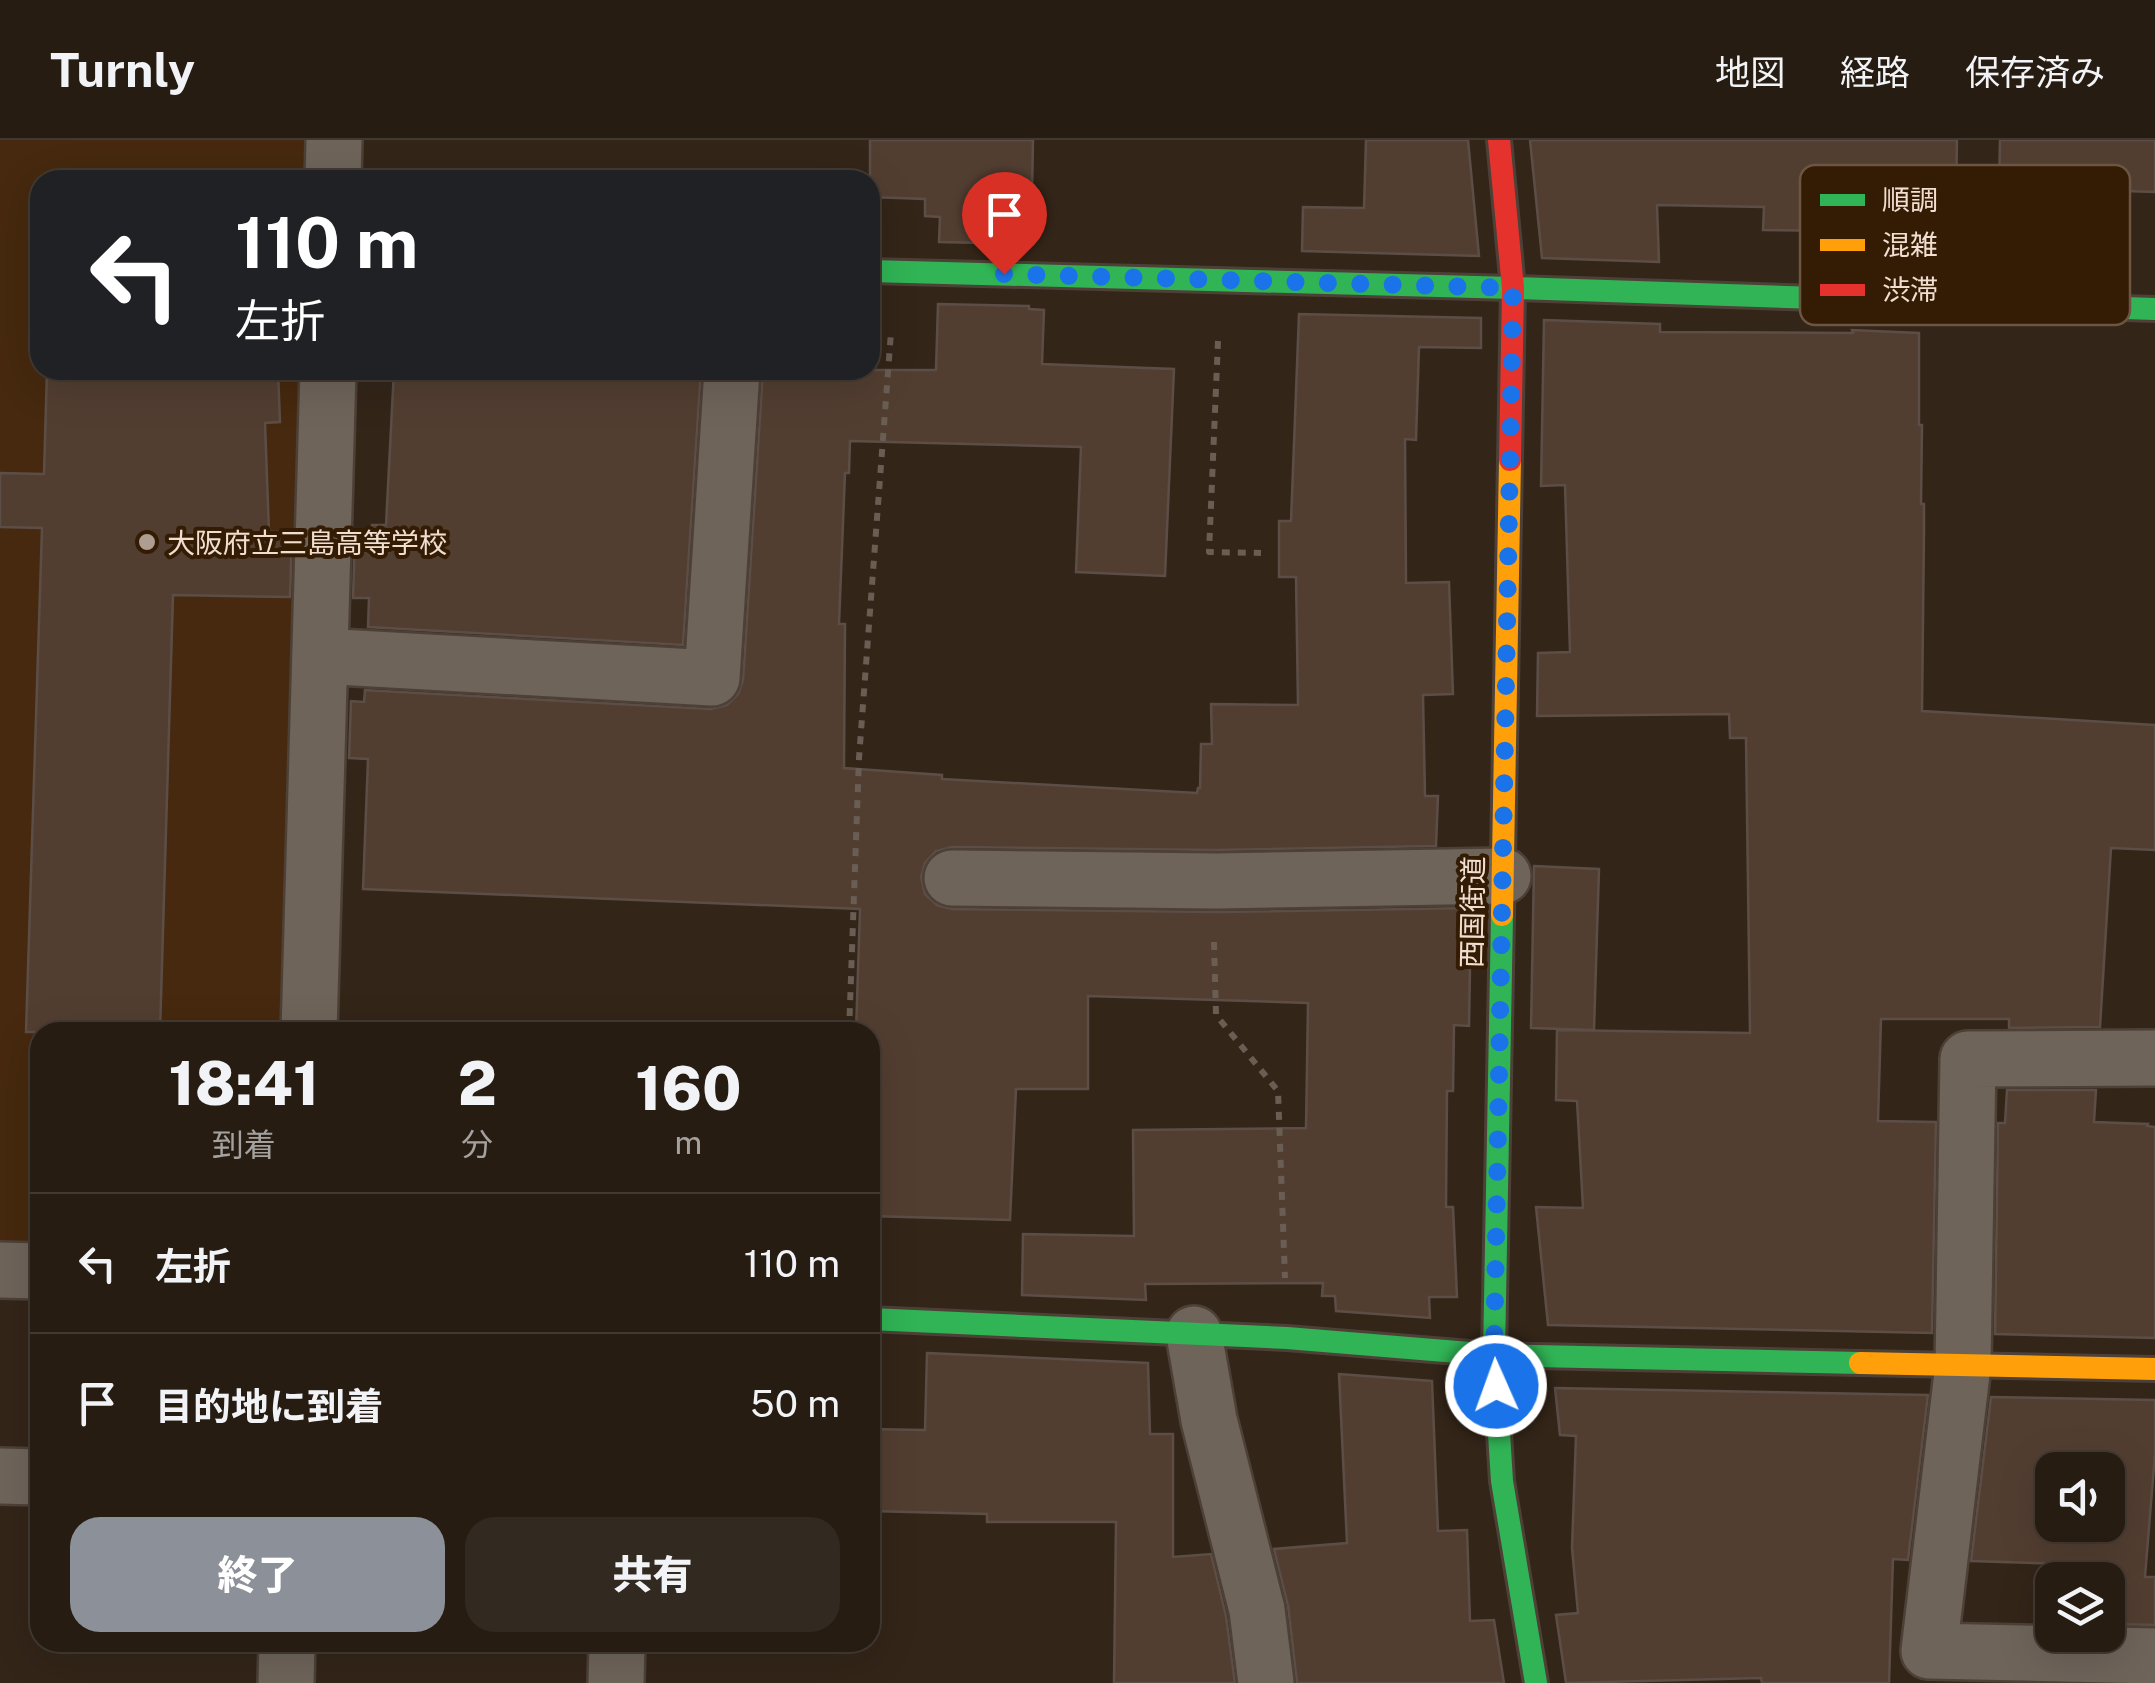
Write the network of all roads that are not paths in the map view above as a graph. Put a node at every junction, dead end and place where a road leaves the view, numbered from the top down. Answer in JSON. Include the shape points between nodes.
{"nodes":[{"id":1,"x":334,"y":140,"type":"edge"},
{"id":2,"x":1499,"y":140,"type":"edge"},
{"id":3,"x":333,"y":170,"type":"edge"},
{"id":4,"x":880,"y":270,"type":"edge"},
{"id":5,"x":1513,"y":288,"type":"junction"},
{"id":6,"x":1800,"y":297,"type":"edge"},
{"id":7,"x":2130,"y":308,"type":"edge"},
{"id":8,"x":2155,"y":309,"type":"edge"},
{"id":9,"x":328,"y":380,"type":"edge"},
{"id":10,"x":731,"y":380,"type":"edge"},
{"id":11,"x":320,"y":656,"type":"junction"},
{"id":12,"x":1503,"y":876,"type":"junction"},
{"id":13,"x":952,"y":878,"type":"dead end"},
{"id":14,"x":309,"y":1022,"type":"edge"},
{"id":15,"x":2155,"y":1058,"type":"edge"},
{"id":16,"x":0,"y":1270,"type":"edge"},
{"id":17,"x":30,"y":1271,"type":"edge"},
{"id":18,"x":880,"y":1319,"type":"edge"},
{"id":19,"x":1194,"y":1334,"type":"junction"},
{"id":20,"x":1494,"y":1355,"type":"junction"},
{"id":21,"x":1962,"y":1365,"type":"junction"},
{"id":22,"x":2155,"y":1369,"type":"edge"},
{"id":23,"x":0,"y":1476,"type":"edge"},
{"id":24,"x":30,"y":1477,"type":"edge"},
{"id":25,"x":288,"y":1652,"type":"edge"},
{"id":26,"x":617,"y":1652,"type":"edge"},
{"id":27,"x":2155,"y":1656,"type":"edge"},
{"id":28,"x":286,"y":1683,"type":"edge"},
{"id":29,"x":616,"y":1683,"type":"edge"},
{"id":30,"x":1266,"y":1683,"type":"edge"},
{"id":31,"x":1536,"y":1683,"type":"edge"}],
"edges":[{"from":1,"to":3,"type":"street"},
{"from":2,"to":5,"type":"street","name":"西国街道"},
{"from":4,"to":5,"type":"street"},
{"from":5,"to":6,"type":"street"},
{"from":5,"to":12,"type":"street","name":"西国街道"},
{"from":7,"to":8,"type":"street"},
{"from":9,"to":11,"type":"street"},
{"from":10,"to":11,"type":"street","via":[[712,678]]},
{"from":11,"to":14,"type":"street"},
{"from":12,"to":13,"type":"street"},
{"from":12,"to":20,"type":"street","name":"西国街道"},
{"from":15,"to":21,"type":"street","via":[[1968,1059]]},
{"from":16,"to":17,"type":"street"},
{"from":18,"to":19,"type":"street"},
{"from":19,"to":20,"type":"street"},
{"from":19,"to":30,"type":"street","via":[[1258,1610]]},
{"from":20,"to":21,"type":"street"},
{"from":20,"to":31,"type":"street","name":"西国街道","via":[[1502,1481]]},
{"from":21,"to":22,"type":"street"},
{"from":21,"to":27,"type":"street","via":[[1930,1651]]},
{"from":23,"to":24,"type":"street"},
{"from":25,"to":28,"type":"street"},
{"from":26,"to":29,"type":"street"}]}
